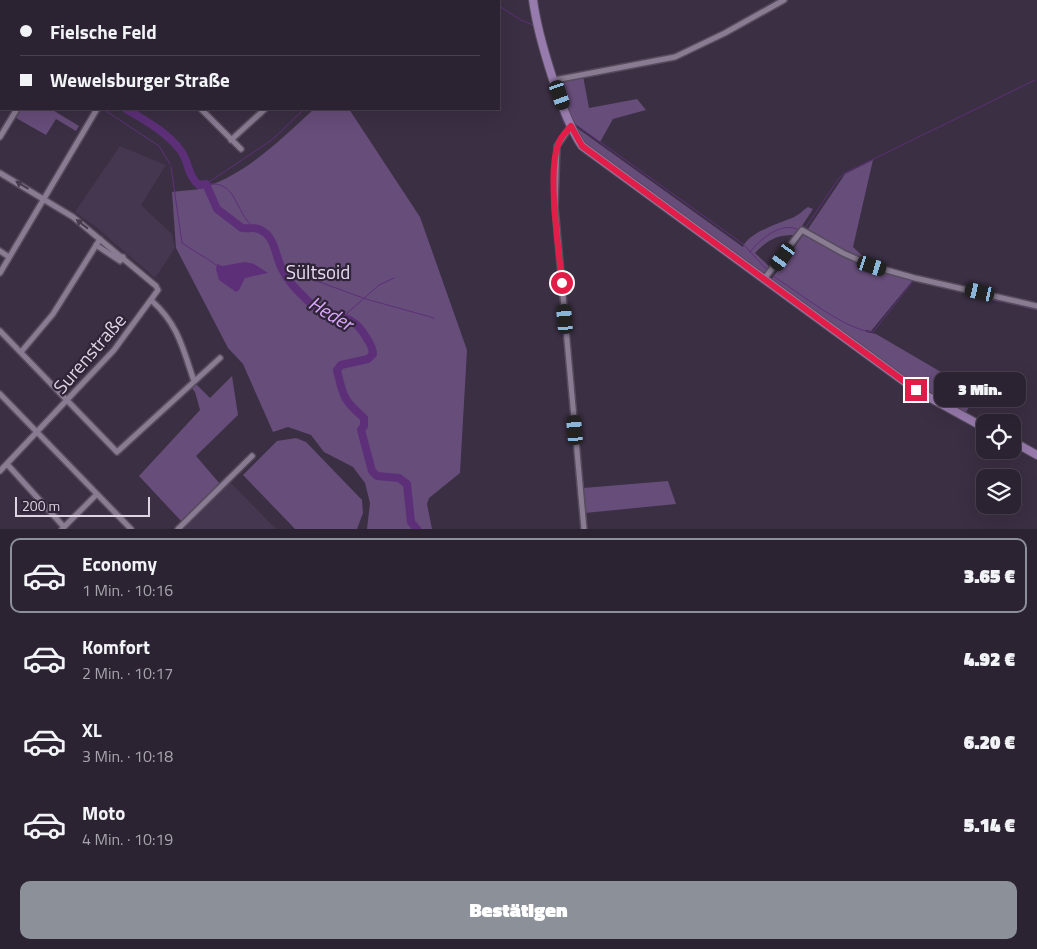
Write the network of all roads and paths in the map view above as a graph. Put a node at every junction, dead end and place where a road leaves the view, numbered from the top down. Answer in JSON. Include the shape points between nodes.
{"nodes":[{"id":1,"x":533,"y":0,"type":"edge"},
{"id":2,"x":784,"y":0,"type":"edge"},
{"id":3,"x":555,"y":80,"type":"junction"},
{"id":4,"x":15,"y":110,"type":"edge"},
{"id":5,"x":96,"y":110,"type":"edge"},
{"id":6,"x":202,"y":110,"type":"edge"},
{"id":7,"x":264,"y":110,"type":"edge"},
{"id":8,"x":571,"y":126,"type":"junction"},
{"id":9,"x":0,"y":137,"type":"edge"},
{"id":10,"x":231,"y":140,"type":"junction"},
{"id":11,"x":240,"y":149,"type":"dead end"},
{"id":12,"x":0,"y":172,"type":"edge"},
{"id":13,"x":43,"y":198,"type":"junction"},
{"id":14,"x":100,"y":239,"type":"junction"},
{"id":15,"x":96,"y":245,"type":"junction"},
{"id":16,"x":0,"y":251,"type":"edge"},
{"id":17,"x":9,"y":257,"type":"junction"},
{"id":18,"x":122,"y":257,"type":"junction"},
{"id":19,"x":0,"y":273,"type":"edge"},
{"id":20,"x":764,"y":279,"type":"junction"},
{"id":21,"x":152,"y":301,"type":"junction"},
{"id":22,"x":1037,"y":306,"type":"edge"},
{"id":23,"x":0,"y":331,"type":"edge"},
{"id":24,"x":21,"y":352,"type":"junction"},
{"id":25,"x":220,"y":358,"type":"dead end"},
{"id":26,"x":194,"y":381,"type":"junction"},
{"id":27,"x":0,"y":394,"type":"edge"},
{"id":28,"x":68,"y":401,"type":"junction"},
{"id":29,"x":976,"y":423,"type":"edge"},
{"id":30,"x":37,"y":432,"type":"junction"},
{"id":31,"x":1021,"y":446,"type":"edge"},
{"id":32,"x":1037,"y":455,"type":"edge"},
{"id":33,"x":252,"y":456,"type":"dead end"},
{"id":34,"x":7,"y":464,"type":"junction"},
{"id":35,"x":0,"y":471,"type":"edge"},
{"id":36,"x":98,"y":494,"type":"junction"},
{"id":37,"x":63,"y":528,"type":"edge"},
{"id":38,"x":131,"y":529,"type":"edge"},
{"id":39,"x":178,"y":529,"type":"edge"},
{"id":40,"x":584,"y":529,"type":"edge"}],
"edges":[{"from":1,"to":3,"type":"main road"},
{"from":2,"to":3,"type":"street","via":[[725,33],[664,60]]},
{"from":3,"to":8,"type":"main road"},
{"from":4,"to":9,"type":"street"},
{"from":5,"to":13,"type":"street"},
{"from":6,"to":10,"type":"street"},
{"from":7,"to":10,"type":"street"},
{"from":8,"to":20,"type":"main road","via":[[582,146]]},
{"from":8,"to":40,"type":"street","via":[[557,146],[555,207]]},
{"from":10,"to":11,"type":"street"},
{"from":13,"to":12,"type":"street","one_way":true},
{"from":14,"to":13,"type":"street","one_way":true},
{"from":13,"to":17,"type":"street"},
{"from":14,"to":15,"type":"street"},
{"from":14,"to":18,"type":"street"},
{"from":15,"to":18,"type":"street","via":[[120,260]]},
{"from":15,"to":24,"type":"street","via":[[53,314]]},
{"from":16,"to":17,"type":"street"},
{"from":17,"to":19,"type":"street"},
{"from":18,"to":21,"type":"street","name":"Surenstraße","via":[[158,290]]},
{"from":20,"to":22,"type":"street","via":[[802,230],[857,260],[886,270]]},
{"from":20,"to":29,"type":"main road","via":[[916,390]]},
{"from":21,"to":26,"type":"street","via":[[175,326]]},
{"from":21,"to":28,"type":"street","name":"Surenstraße"},
{"from":23,"to":24,"type":"street"},
{"from":24,"to":28,"type":"street"},
{"from":25,"to":26,"type":"street"},
{"from":26,"to":28,"type":"street","via":[[117,452]]},
{"from":27,"to":30,"type":"street"},
{"from":28,"to":30,"type":"street","name":"Surenstraße"},
{"from":30,"to":34,"type":"street","name":"Surenstraße"},
{"from":30,"to":36,"type":"street"},
{"from":31,"to":32,"type":"main road"},
{"from":33,"to":39,"type":"street"},
{"from":34,"to":35,"type":"street","name":"Surenstraße"},
{"from":34,"to":37,"type":"street"},
{"from":36,"to":37,"type":"street"},
{"from":36,"to":38,"type":"street"}]}
